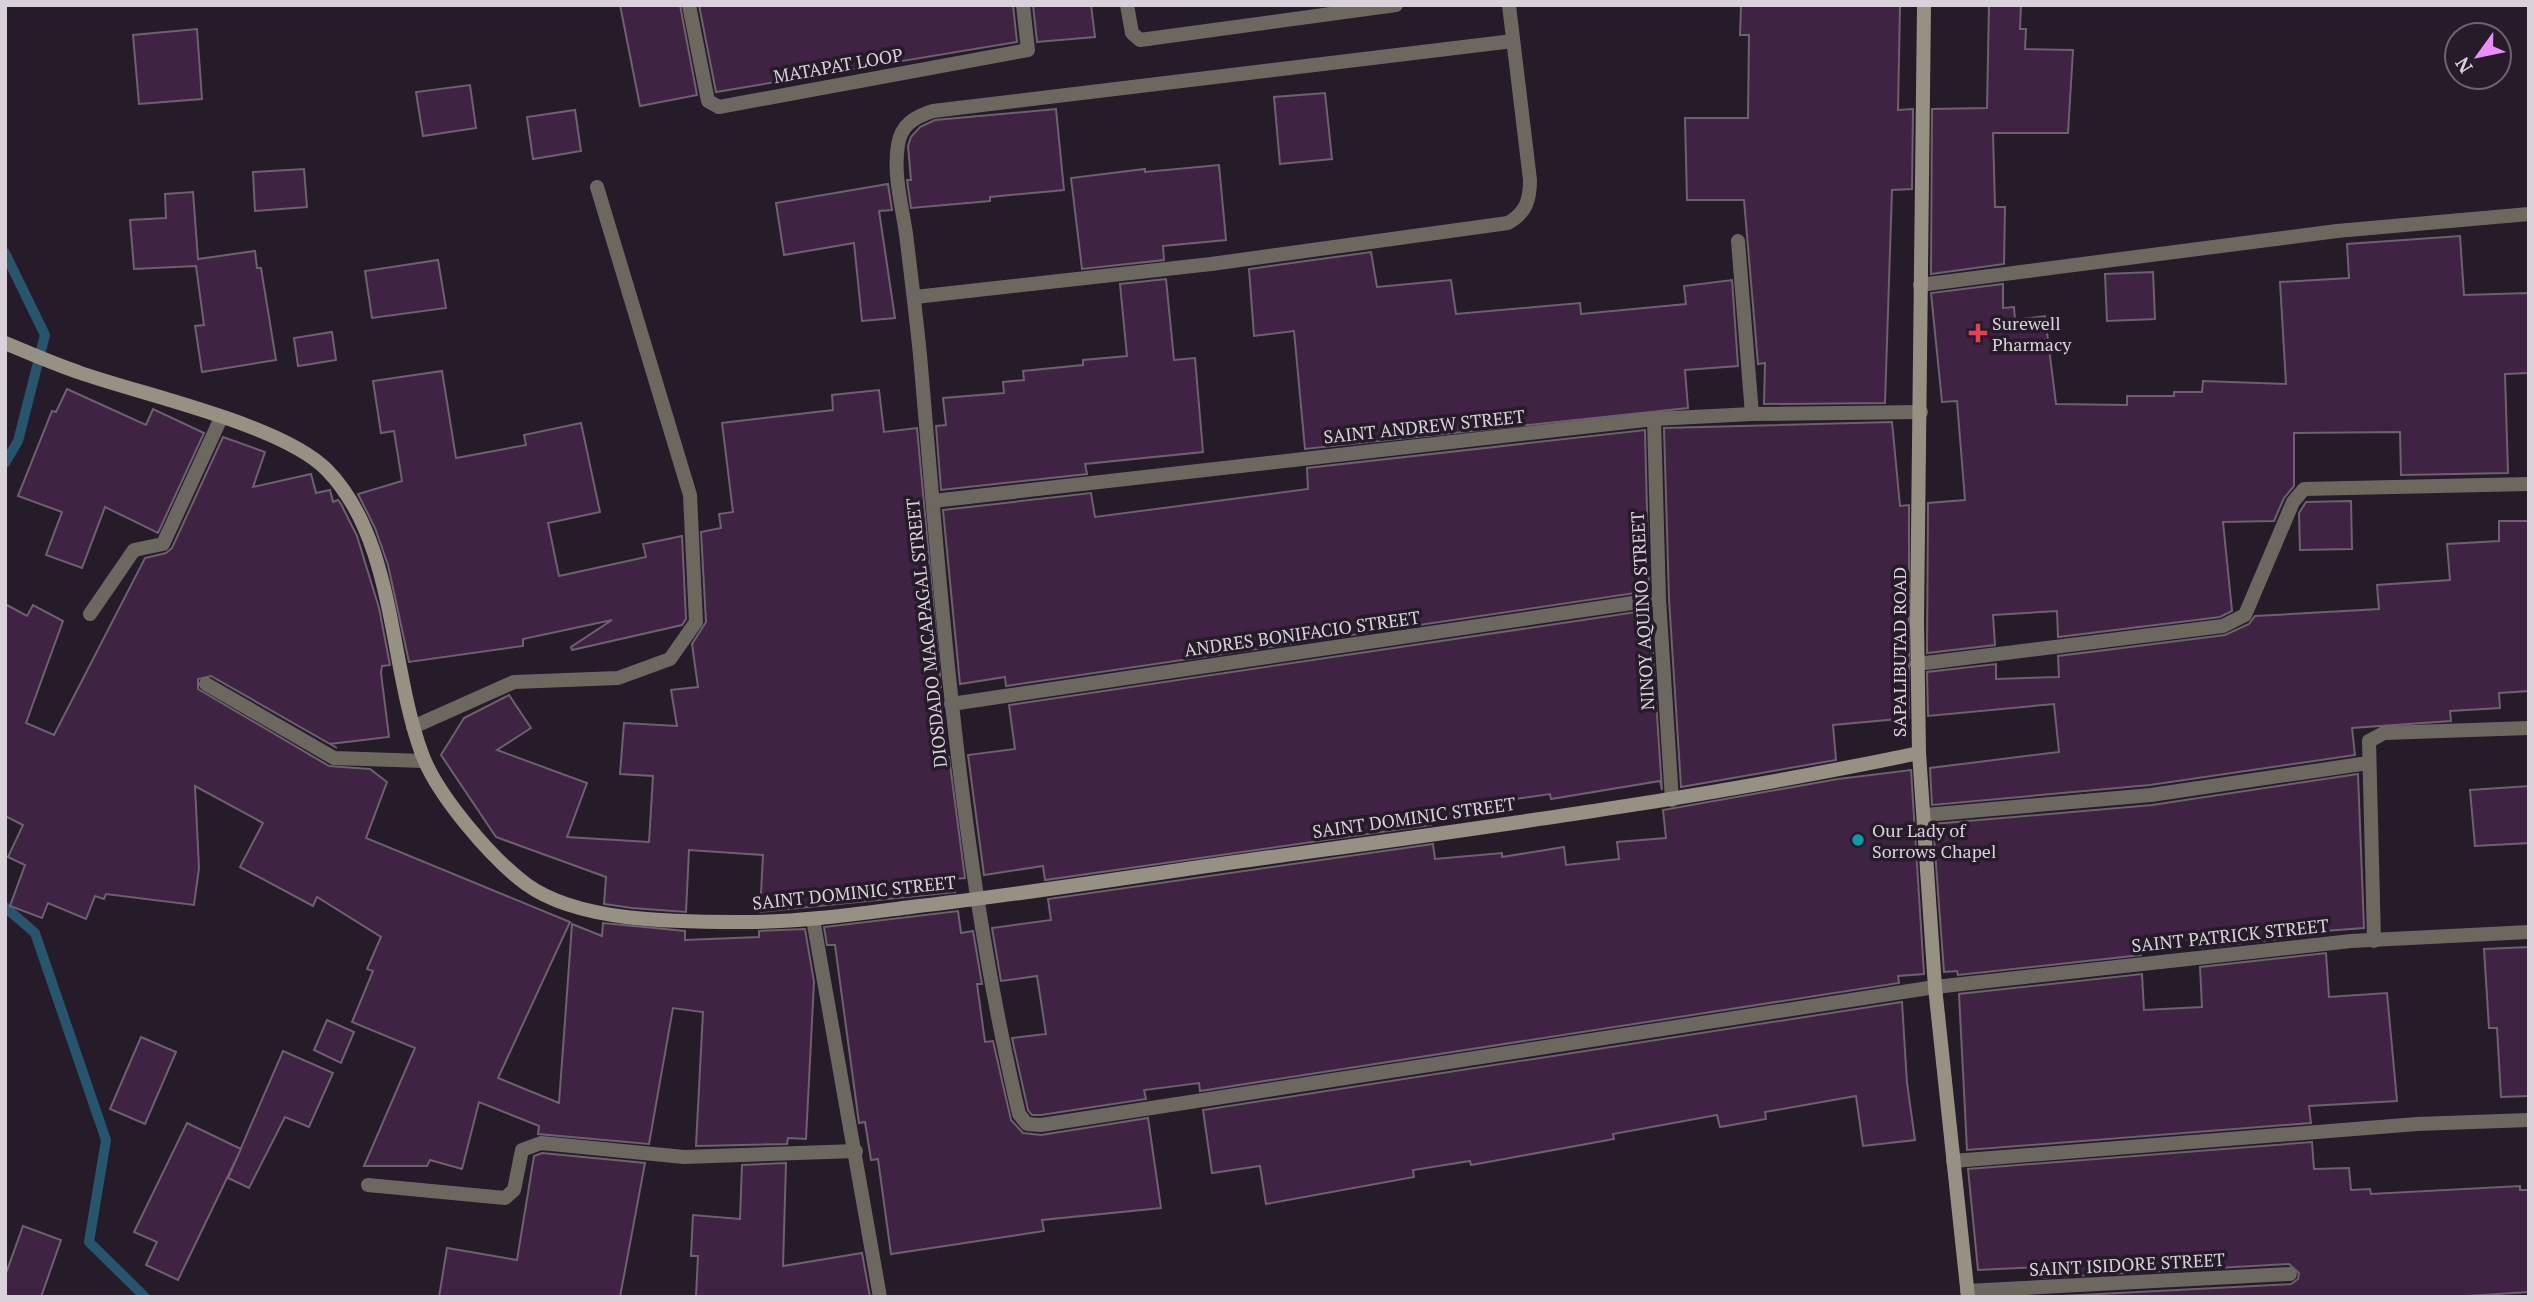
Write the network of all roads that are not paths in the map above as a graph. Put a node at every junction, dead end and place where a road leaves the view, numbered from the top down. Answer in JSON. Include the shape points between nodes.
{"nodes":[{"id":1,"x":689,"y":5,"type":"edge"},
{"id":2,"x":1023,"y":5,"type":"edge"},
{"id":3,"x":1127,"y":5,"type":"edge"},
{"id":4,"x":1396,"y":5,"type":"edge"},
{"id":5,"x":1509,"y":5,"type":"edge"},
{"id":6,"x":1924,"y":5,"type":"edge"},
{"id":7,"x":1513,"y":41,"type":"junction"},
{"id":8,"x":597,"y":187,"type":"dead end"},
{"id":9,"x":2529,"y":214,"type":"edge"},
{"id":10,"x":1738,"y":241,"type":"dead end"},
{"id":11,"x":1920,"y":285,"type":"junction"},
{"id":12,"x":915,"y":297,"type":"junction"},
{"id":13,"x":5,"y":343,"type":"edge"},
{"id":14,"x":1921,"y":412,"type":"junction"},
{"id":15,"x":1752,"y":414,"type":"junction"},
{"id":16,"x":221,"y":418,"type":"junction"},
{"id":17,"x":1654,"y":419,"type":"junction"},
{"id":18,"x":2529,"y":484,"type":"edge"},
{"id":19,"x":933,"y":501,"type":"junction"},
{"id":20,"x":1658,"y":599,"type":"junction"},
{"id":21,"x":90,"y":614,"type":"dead end"},
{"id":22,"x":1917,"y":664,"type":"junction"},
{"id":23,"x":206,"y":684,"type":"dead end"},
{"id":24,"x":951,"y":704,"type":"junction"},
{"id":25,"x":413,"y":727,"type":"junction"},
{"id":26,"x":2529,"y":728,"type":"edge"},
{"id":27,"x":1919,"y":753,"type":"junction"},
{"id":28,"x":424,"y":761,"type":"junction"},
{"id":29,"x":2368,"y":763,"type":"junction"},
{"id":30,"x":1672,"y":800,"type":"junction"},
{"id":31,"x":1925,"y":815,"type":"junction"},
{"id":32,"x":975,"y":900,"type":"junction"},
{"id":33,"x":813,"y":919,"type":"junction"},
{"id":34,"x":2529,"y":932,"type":"edge"},
{"id":35,"x":2374,"y":941,"type":"junction"},
{"id":36,"x":1935,"y":987,"type":"junction"},
{"id":37,"x":2529,"y":1120,"type":"edge"},
{"id":38,"x":856,"y":1151,"type":"junction"},
{"id":39,"x":1953,"y":1161,"type":"junction"},
{"id":40,"x":368,"y":1185,"type":"dead end"},
{"id":41,"x":2290,"y":1275,"type":"dead end"},
{"id":42,"x":1968,"y":1294,"type":"edge"},
{"id":43,"x":880,"y":1297,"type":"edge"}],
"edges":[{"from":1,"to":2,"type":"street","name":"MATAPAT LOOP","via":[[708,101],[719,107],[1028,51]]},
{"from":3,"to":4,"type":"street","via":[[1132,33],[1140,40]]},
{"from":5,"to":7,"type":"street"},
{"from":6,"to":11,"type":"street","name":"SAPALIBUTAD ROAD"},
{"from":7,"to":12,"type":"street","via":[[1530,195],[1520,216],[1508,223],[1211,264]]},
{"from":7,"to":12,"type":"street","name":"DIOSDADO MACAPAGAL STREET","via":[[918,116],[903,128],[898,146],[898,182]]},
{"from":8,"to":25,"type":"street","via":[[690,495],[696,622],[670,659],[618,678],[514,682]]},
{"from":9,"to":11,"type":"street","via":[[2337,231]]},
{"from":10,"to":15,"type":"street"},
{"from":11,"to":14,"type":"street","name":"SAPALIBUTAD ROAD"},
{"from":12,"to":19,"type":"street","name":"DIOSDADO MACAPAGAL STREET"},
{"from":13,"to":16,"type":"street","name":"SAINT DOMINIC STREET"},
{"from":14,"to":15,"type":"street","name":"SAINT ANDREW STREET"},
{"from":14,"to":22,"type":"street","name":"SAPALIBUTAD ROAD"},
{"from":15,"to":17,"type":"street","name":"SAINT ANDREW STREET"},
{"from":16,"to":21,"type":"street","via":[[163,544],[134,550]]},
{"from":16,"to":25,"type":"street","name":"SAINT DOMINIC STREET","via":[[296,448],[325,468],[348,497],[365,530],[380,579]]},
{"from":17,"to":19,"type":"street","name":"SAINT ANDREW STREET"},
{"from":17,"to":20,"type":"street","name":"NINOY AQUINO STREET"},
{"from":18,"to":22,"type":"street","via":[[2304,489],[2293,502],[2245,615],[2223,626]]},
{"from":19,"to":24,"type":"street","name":"DIOSDADO MACAPAGAL STREET"},
{"from":20,"to":24,"type":"street","name":"ANDRES BONIFACIO STREET"},
{"from":20,"to":30,"type":"street","name":"NINOY AQUINO STREET"},
{"from":22,"to":27,"type":"street","name":"SAPALIBUTAD ROAD"},
{"from":23,"to":28,"type":"street","via":[[334,758]]},
{"from":24,"to":32,"type":"street","name":"DIOSDADO MACAPAGAL STREET"},
{"from":25,"to":28,"type":"street","name":"SAINT DOMINIC STREET"},
{"from":26,"to":29,"type":"street","via":[[2385,733],[2369,741]]},
{"from":27,"to":30,"type":"street","name":"SAINT DOMINIC STREET"},
{"from":27,"to":31,"type":"street","name":"SAPALIBUTAD ROAD"},
{"from":28,"to":33,"type":"street","name":"SAINT DOMINIC STREET","via":[[488,847],[526,884],[561,903],[653,919]]},
{"from":29,"to":31,"type":"street","via":[[2151,795]]},
{"from":29,"to":35,"type":"street"},
{"from":30,"to":32,"type":"street","name":"SAINT DOMINIC STREET"},
{"from":31,"to":36,"type":"street","name":"SAPALIBUTAD ROAD"},
{"from":32,"to":33,"type":"street","name":"SAINT DOMINIC STREET"},
{"from":32,"to":36,"type":"street","name":"DIOSDADO MACAPAGAL STREET","via":[[995,1014],[1019,1114],[1027,1124]]},
{"from":33,"to":38,"type":"street"},
{"from":34,"to":35,"type":"street","name":"SAINT PATRICK STREET"},
{"from":35,"to":36,"type":"street","name":"SAINT PATRICK STREET"},
{"from":36,"to":39,"type":"street","name":"SAPALIBUTAD ROAD"},
{"from":37,"to":39,"type":"street","via":[[2404,1125]]},
{"from":38,"to":40,"type":"street","via":[[684,1157],[541,1143],[522,1150],[514,1190],[505,1198]]},
{"from":38,"to":43,"type":"street"},
{"from":39,"to":42,"type":"street","name":"SAPALIBUTAD ROAD"},
{"from":41,"to":42,"type":"street","name":"SAINT ISIDORE STREET"}]}
